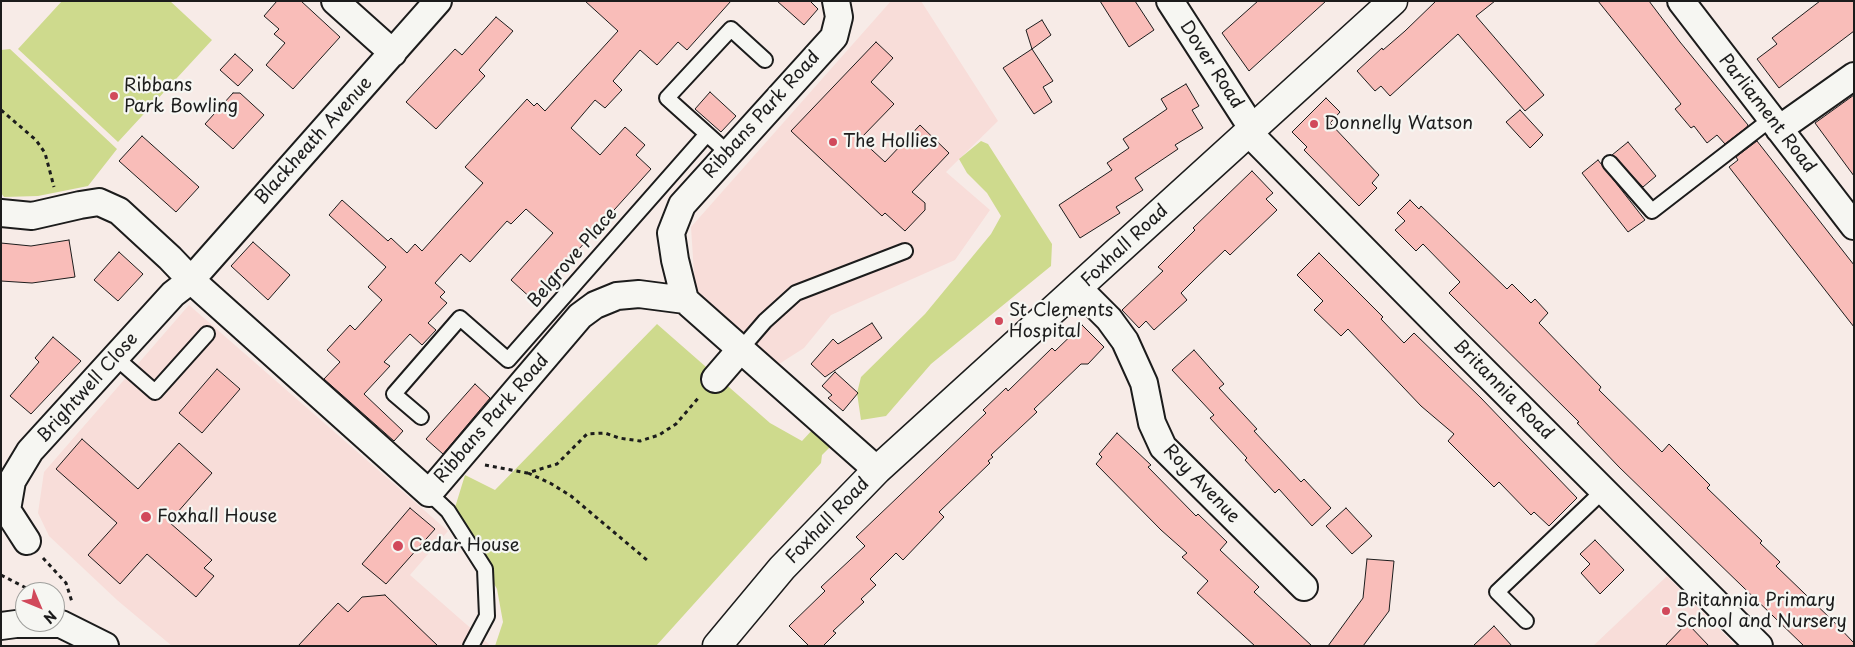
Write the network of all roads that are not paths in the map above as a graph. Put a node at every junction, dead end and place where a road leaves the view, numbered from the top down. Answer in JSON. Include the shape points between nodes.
{"nodes":[{"id":1,"x":336,"y":1,"type":"edge"},
{"id":2,"x":438,"y":1,"type":"edge"},
{"id":3,"x":836,"y":1,"type":"edge"},
{"id":4,"x":1170,"y":1,"type":"edge"},
{"id":5,"x":1392,"y":1,"type":"edge"},
{"id":6,"x":1688,"y":4,"type":"edge"},
{"id":7,"x":392,"y":53,"type":"junction"},
{"id":8,"x":765,"y":60,"type":"dead end"},
{"id":9,"x":1854,"y":76,"type":"edge"},
{"id":10,"x":1775,"y":124,"type":"junction"},
{"id":11,"x":1250,"y":130,"type":"junction"},
{"id":12,"x":707,"y":134,"type":"junction"},
{"id":13,"x":728,"y":153,"type":"junction"},
{"id":14,"x":1610,"y":163,"type":"dead end"},
{"id":15,"x":1,"y":213,"type":"edge"},
{"id":16,"x":1854,"y":226,"type":"edge"},
{"id":17,"x":905,"y":250,"type":"dead end"},
{"id":18,"x":191,"y":280,"type":"junction"},
{"id":19,"x":1079,"y":289,"type":"junction"},
{"id":20,"x":685,"y":300,"type":"junction"},
{"id":21,"x":207,"y":334,"type":"dead end"},
{"id":22,"x":740,"y":350,"type":"junction"},
{"id":23,"x":115,"y":357,"type":"junction"},
{"id":24,"x":715,"y":379,"type":"road end"},
{"id":25,"x":421,"y":417,"type":"dead end"},
{"id":26,"x":877,"y":470,"type":"junction"},
{"id":27,"x":1604,"y":490,"type":"junction"},
{"id":28,"x":429,"y":493,"type":"junction"},
{"id":29,"x":4,"y":510,"type":"edge"},
{"id":30,"x":27,"y":541,"type":"road end"},
{"id":31,"x":1304,"y":587,"type":"dead end"},
{"id":32,"x":1526,"y":621,"type":"dead end"},
{"id":33,"x":1,"y":626,"type":"edge"},
{"id":34,"x":106,"y":646,"type":"edge"},
{"id":35,"x":471,"y":646,"type":"edge"},
{"id":36,"x":717,"y":646,"type":"edge"},
{"id":37,"x":1759,"y":646,"type":"edge"}],
"edges":[{"from":1,"to":7,"type":"street"},
{"from":2,"to":7,"type":"street","name":"Blackheath Avenue"},
{"from":3,"to":13,"type":"street","name":"Ribbans Park Road","via":[[839,17],[834,37]]},
{"from":4,"to":11,"type":"street","name":"Dover Road"},
{"from":5,"to":11,"type":"street","name":"Foxhall Road"},
{"from":6,"to":10,"type":"street","name":"Parliament Road"},
{"from":7,"to":18,"type":"street","name":"Blackheath Avenue"},
{"from":8,"to":12,"type":"lane","via":[[730,29],[667,98]]},
{"from":9,"to":10,"type":"street"},
{"from":10,"to":14,"type":"lane","via":[[1652,210]]},
{"from":10,"to":16,"type":"street","name":"Parliament Road"},
{"from":11,"to":19,"type":"street","name":"Foxhall Road"},
{"from":11,"to":27,"type":"street","name":"Britannia Road"},
{"from":12,"to":13,"type":"lane"},
{"from":12,"to":25,"type":"lane","name":"Belgrove Place","via":[[508,360],[460,318],[394,394]]},
{"from":13,"to":20,"type":"street","name":"Ribbans Park Road","via":[[682,205],[671,233]]},
{"from":15,"to":18,"type":"street","name":"Ribbans Park Road","via":[[32,216],[99,202],[119,211]]},
{"from":17,"to":22,"type":"lane","via":[[796,293]]},
{"from":18,"to":23,"type":"street","name":"Brightwell Close","via":[[173,294]]},
{"from":18,"to":28,"type":"street","name":"Ribbans Park Road"},
{"from":19,"to":26,"type":"street","name":"Foxhall Road"},
{"from":19,"to":31,"type":"street","name":"Roy Avenue","via":[[1109,319],[1125,342],[1144,383],[1152,423],[1163,447]]},
{"from":20,"to":22,"type":"street"},
{"from":20,"to":28,"type":"street","name":"Ribbans Park Road","via":[[639,294],[617,296],[595,305],[580,316]]},
{"from":21,"to":23,"type":"lane","via":[[155,392]]},
{"from":22,"to":24,"type":"street"},
{"from":22,"to":26,"type":"street"},
{"from":23,"to":29,"type":"street","name":"Brightwell Close","via":[[30,452],[12,481]]},
{"from":26,"to":36,"type":"street","name":"Foxhall Road","via":[[782,568]]},
{"from":27,"to":32,"type":"lane","via":[[1497,592]]},
{"from":27,"to":37,"type":"street","name":"Britannia Road"},
{"from":28,"to":35,"type":"lane","via":[[448,511],[485,569],[486,616]]},
{"from":29,"to":30,"type":"street","name":"Brightwell Close"},
{"from":33,"to":34,"type":"street","via":[[61,624]]}]}
